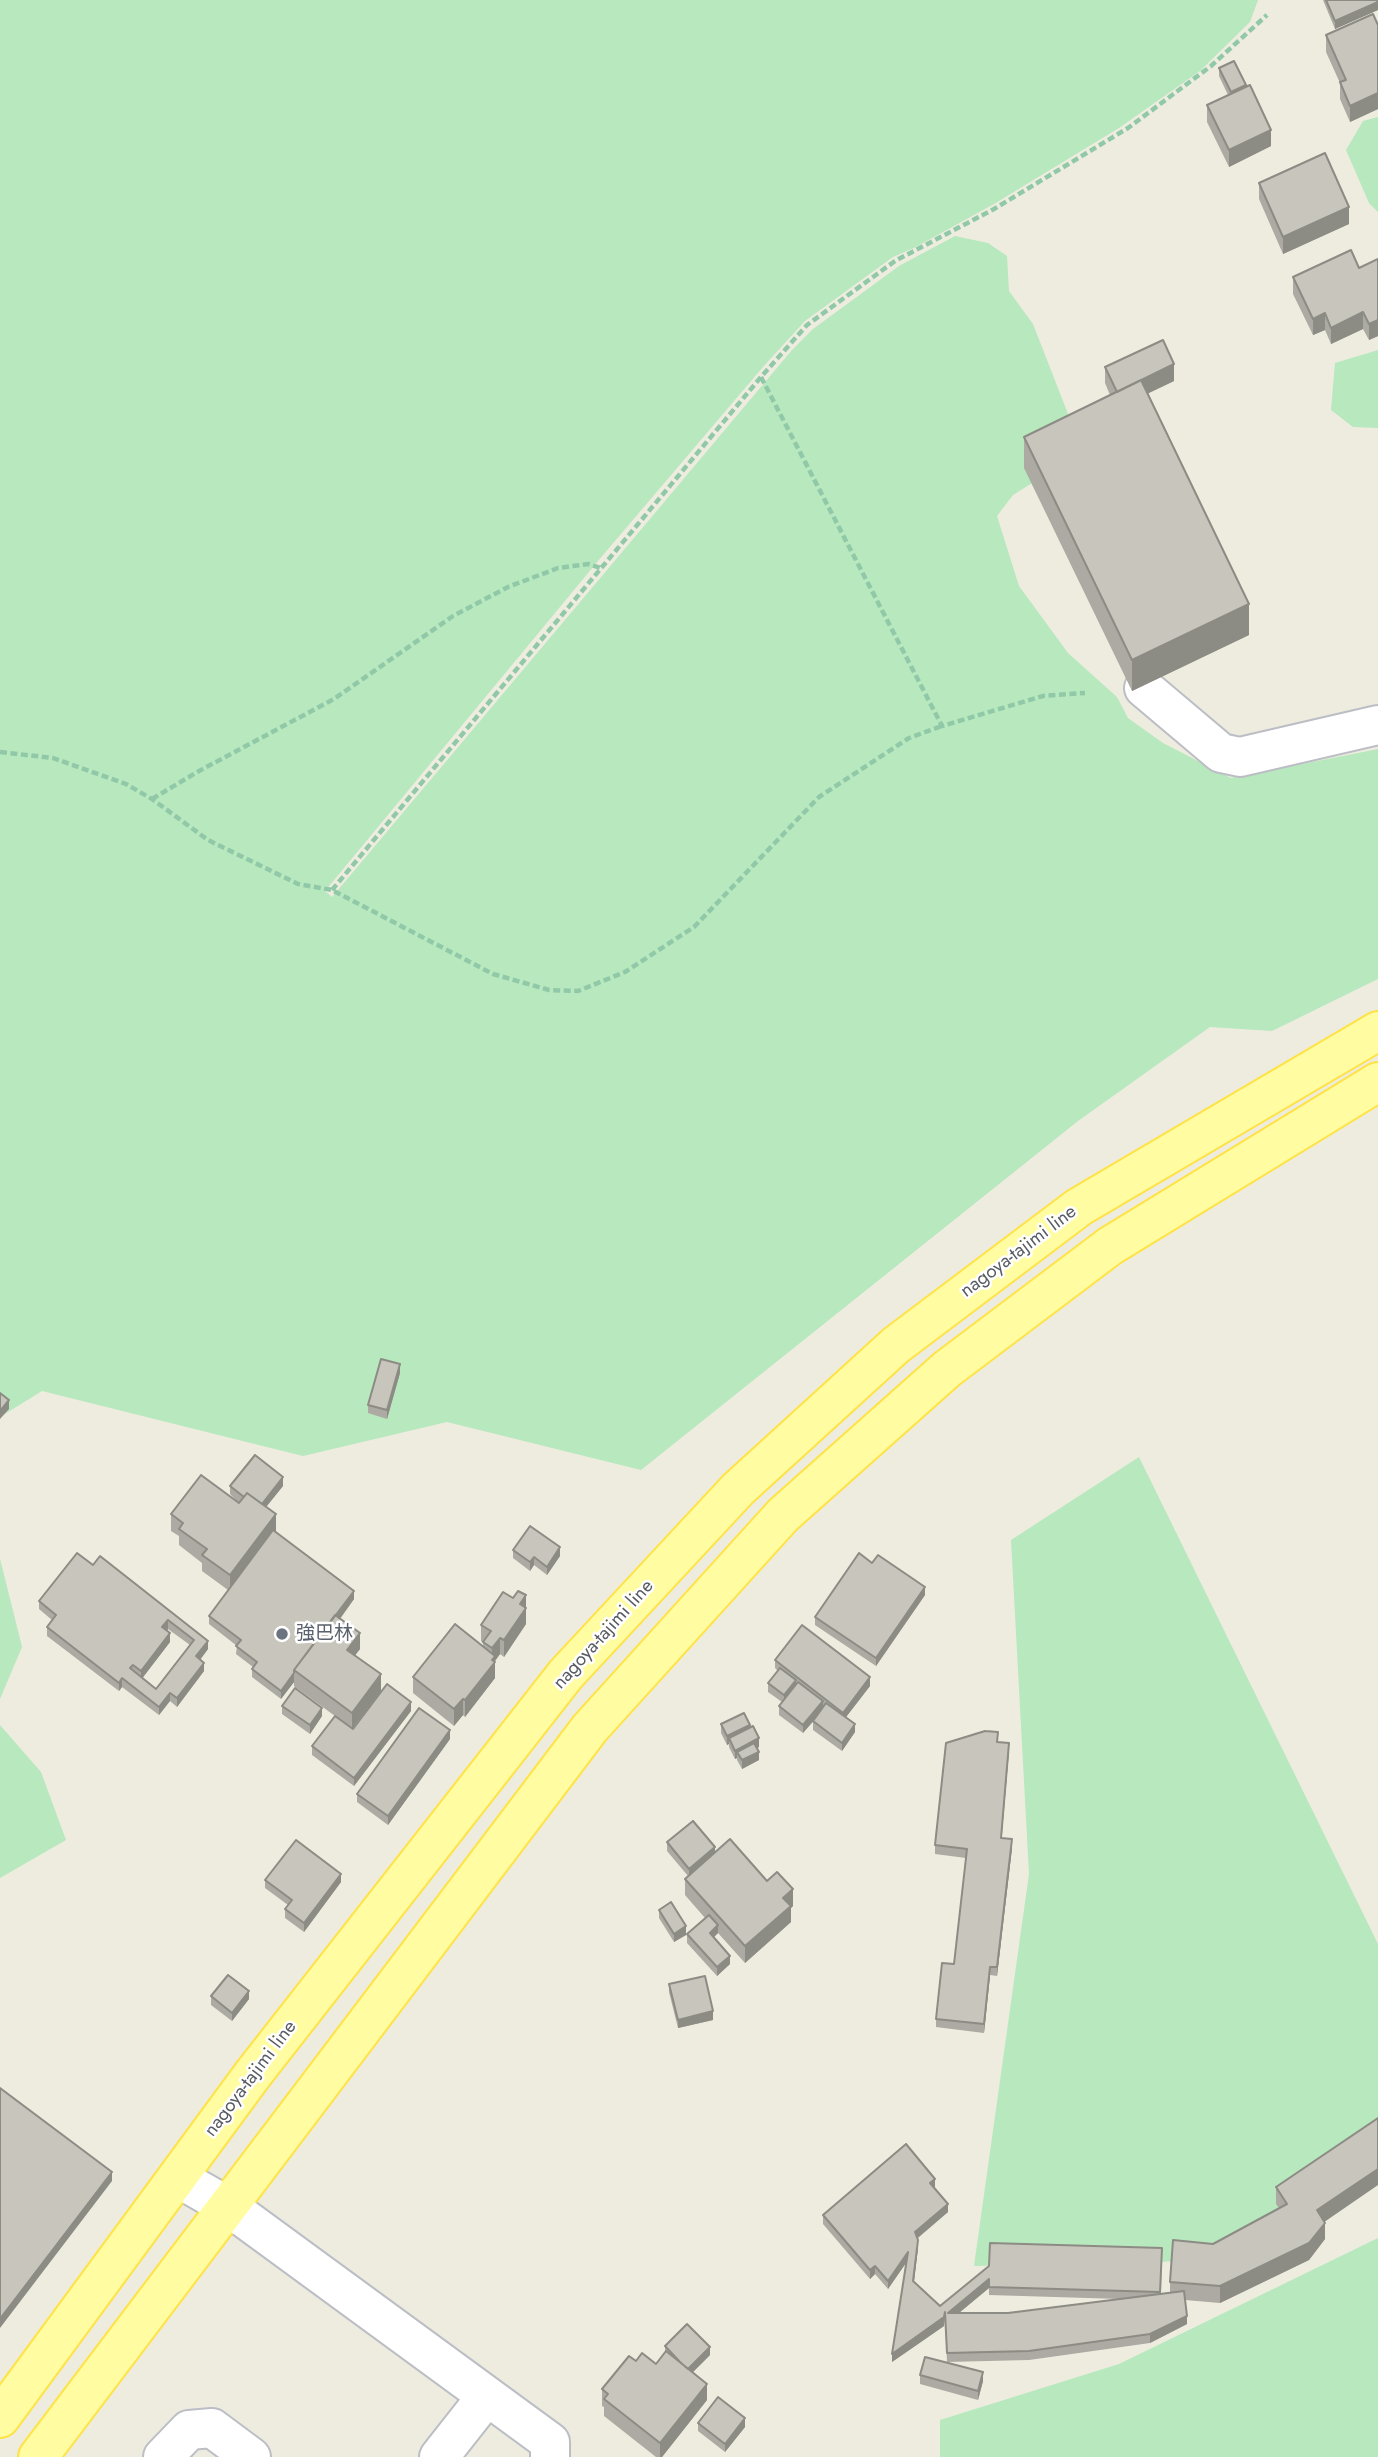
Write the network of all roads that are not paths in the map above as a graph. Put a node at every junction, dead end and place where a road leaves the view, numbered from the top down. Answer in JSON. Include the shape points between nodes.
{"nodes":[{"id":1,"x":1144,"y":688,"type":"edge"},
{"id":2,"x":1378,"y":725,"type":"edge"},
{"id":3,"x":1378,"y":1031,"type":"edge"},
{"id":4,"x":1378,"y":1083,"type":"edge"},
{"id":5,"x":178,"y":2178,"type":"junction"},
{"id":6,"x":229,"y":2207,"type":"junction"},
{"id":7,"x":487,"y":2396,"type":"junction"},
{"id":8,"x":0,"y":2418,"type":"edge"},
{"id":9,"x":38,"y":2457,"type":"edge"},
{"id":10,"x":163,"y":2457,"type":"edge"},
{"id":11,"x":251,"y":2457,"type":"edge"},
{"id":12,"x":439,"y":2457,"type":"edge"},
{"id":13,"x":550,"y":2457,"type":"edge"}],
"edges":[{"from":1,"to":2,"type":"street","via":[[1221,753],[1240,757]]},
{"from":3,"to":5,"type":"main road","name":"nagoya-tajimi line","via":[[1079,1207],[896,1345],[738,1489],[566,1674],[253,2074]]},
{"from":4,"to":6,"type":"main road","via":[[1110,1246],[947,1368],[783,1515],[590,1728]]},
{"from":5,"to":6,"type":"street"},
{"from":5,"to":8,"type":"main road","name":"nagoya-tajimi line"},
{"from":6,"to":7,"type":"street"},
{"from":6,"to":9,"type":"main road"},
{"from":7,"to":12,"type":"street"},
{"from":7,"to":13,"type":"street","via":[[550,2442]]},
{"from":10,"to":11,"type":"street","via":[[189,2430],[212,2428]]}]}
